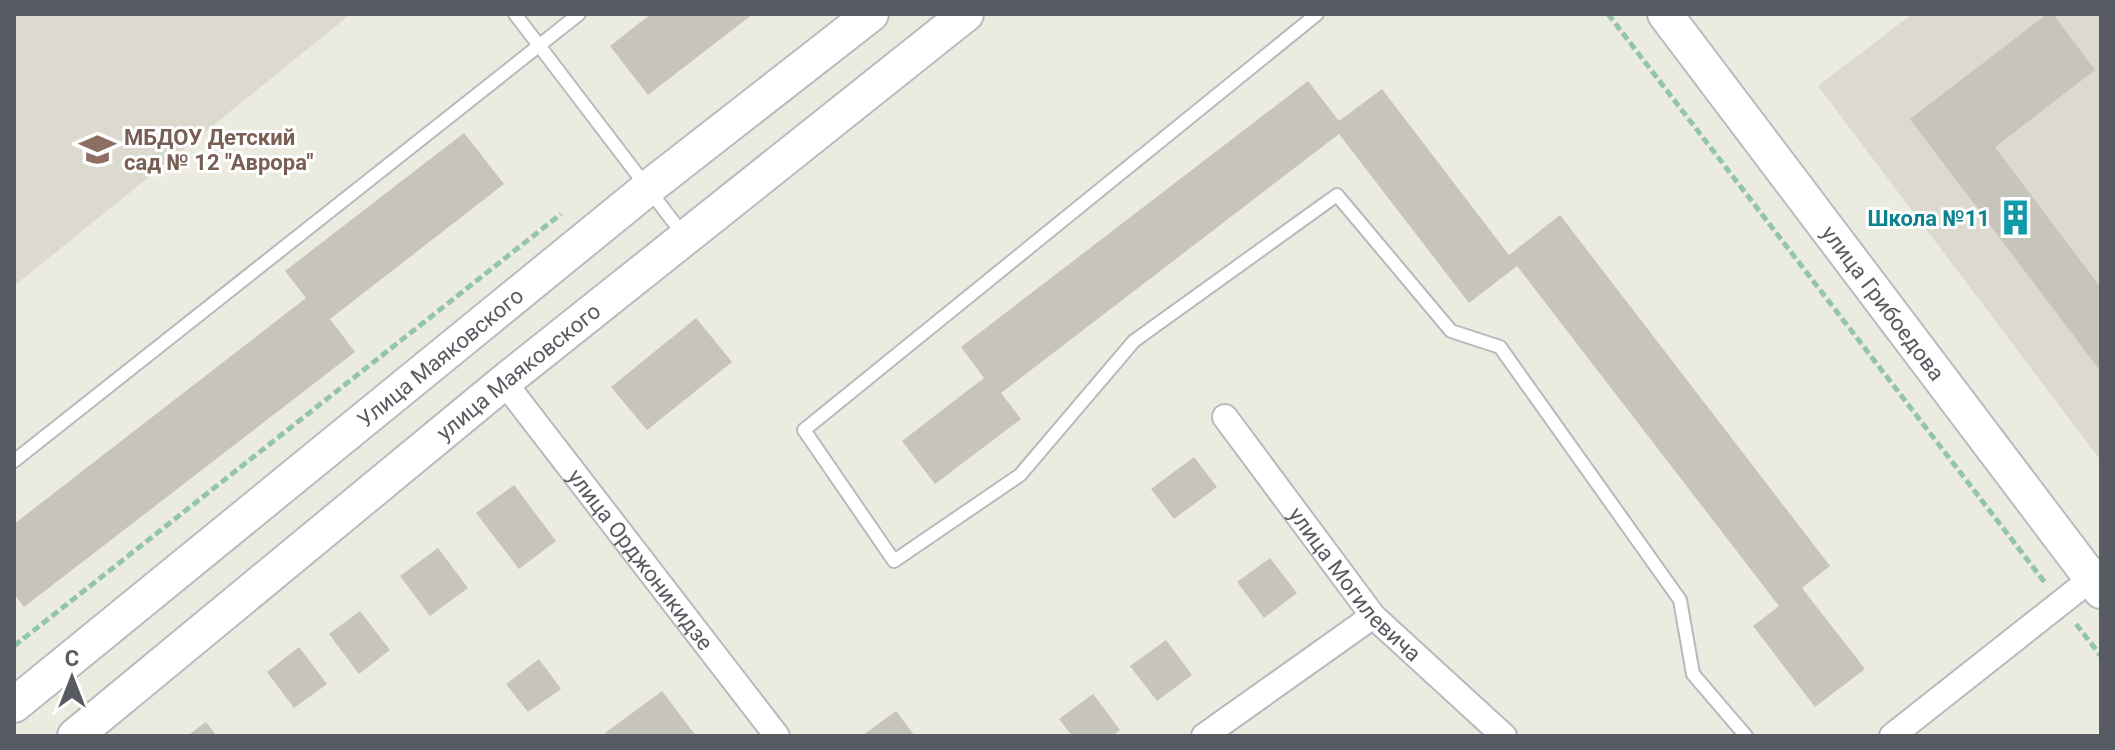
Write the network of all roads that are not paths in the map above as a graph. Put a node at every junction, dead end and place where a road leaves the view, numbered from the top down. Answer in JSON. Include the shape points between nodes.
{"nodes":[{"id":1,"x":515,"y":14,"type":"edge"},
{"id":2,"x":579,"y":14,"type":"edge"},
{"id":3,"x":871,"y":14,"type":"edge"},
{"id":4,"x":966,"y":14,"type":"edge"},
{"id":5,"x":1317,"y":14,"type":"edge"},
{"id":6,"x":1665,"y":14,"type":"edge"},
{"id":7,"x":539,"y":46,"type":"junction"},
{"id":8,"x":648,"y":188,"type":"junction"},
{"id":9,"x":685,"y":237,"type":"junction"},
{"id":10,"x":504,"y":382,"type":"junction"},
{"id":11,"x":1225,"y":417,"type":"dead end"},
{"id":12,"x":14,"y":461,"type":"edge"},
{"id":13,"x":2098,"y":580,"type":"edge"},
{"id":14,"x":1373,"y":616,"type":"junction"},
{"id":15,"x":14,"y":705,"type":"edge"},
{"id":16,"x":75,"y":736,"type":"edge"},
{"id":17,"x":777,"y":736,"type":"edge"},
{"id":18,"x":1204,"y":736,"type":"edge"},
{"id":19,"x":1504,"y":736,"type":"edge"},
{"id":20,"x":1746,"y":736,"type":"edge"},
{"id":21,"x":1892,"y":736,"type":"edge"}],
"edges":[{"from":1,"to":7,"type":"lane"},
{"from":2,"to":7,"type":"lane"},
{"from":3,"to":8,"type":"street","name":"Улица Маяковского"},
{"from":4,"to":9,"type":"street","name":"улица Маяковского"},
{"from":5,"to":20,"type":"lane","via":[[804,430],[894,561],[1020,475],[1134,341],[1337,195],[1451,331],[1500,347],[1680,600],[1693,674]]},
{"from":6,"to":13,"type":"street","name":"улица Грибоедова"},
{"from":7,"to":8,"type":"lane"},
{"from":7,"to":12,"type":"lane"},
{"from":8,"to":9,"type":"lane"},
{"from":8,"to":15,"type":"street","name":"Улица Маяковского"},
{"from":9,"to":10,"type":"street","name":"улица Маяковского"},
{"from":10,"to":16,"type":"street","name":"улица Маяковского"},
{"from":10,"to":17,"type":"street","name":"улица Орджоникидзе"},
{"from":11,"to":14,"type":"street","name":"улица Могилевича"},
{"from":13,"to":21,"type":"street","via":[[2060,603]]},
{"from":14,"to":18,"type":"street"},
{"from":14,"to":19,"type":"street","name":"улица Могилевича"}]}
